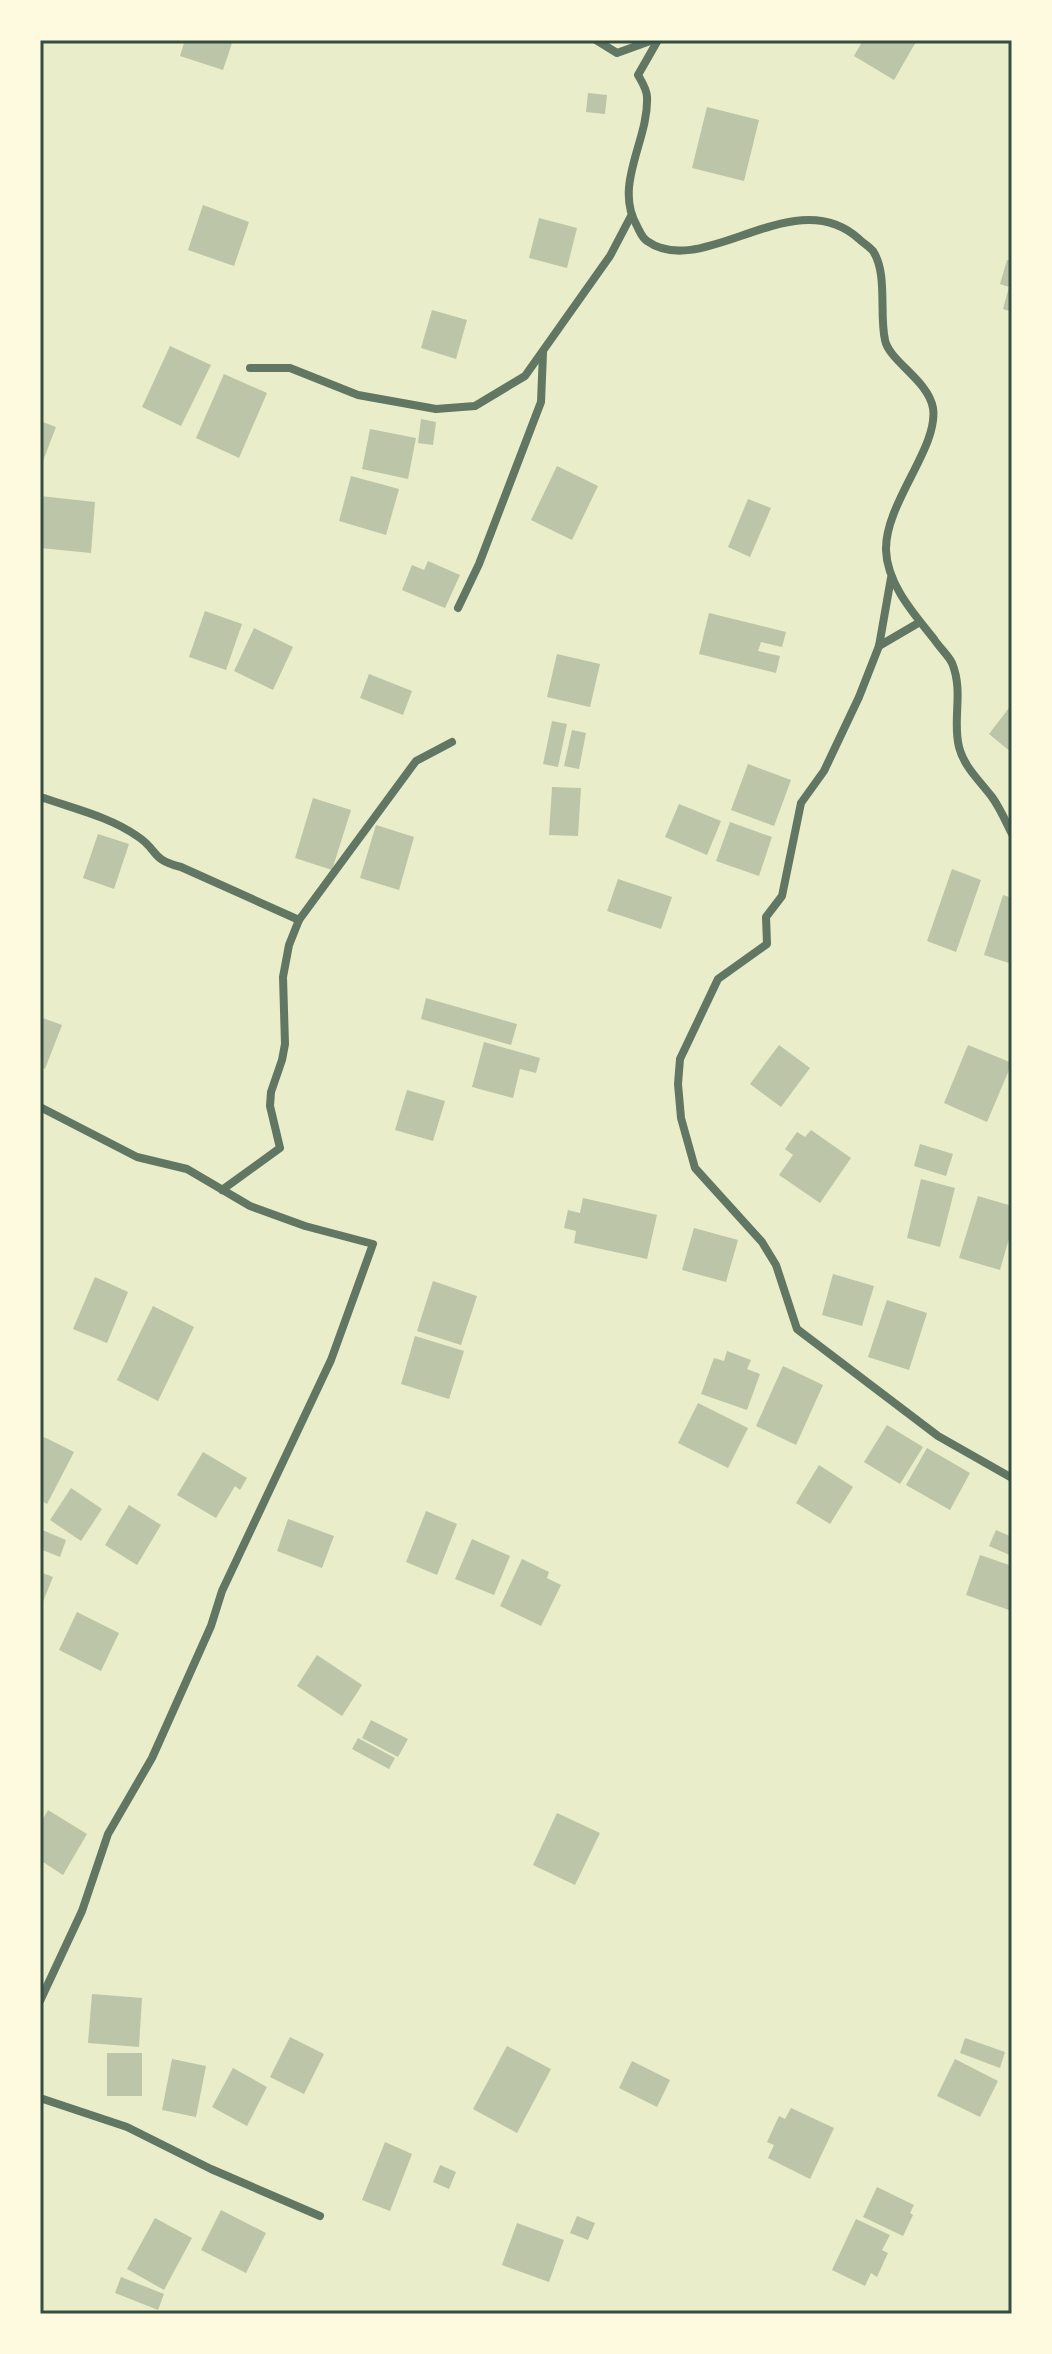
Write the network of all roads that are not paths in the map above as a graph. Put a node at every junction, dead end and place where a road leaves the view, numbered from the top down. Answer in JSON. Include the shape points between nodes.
{"nodes":[{"id":1,"x":596,"y":40,"type":"edge"},
{"id":2,"x":655,"y":40,"type":"edge"},
{"id":3,"x":631,"y":216,"type":"junction"},
{"id":4,"x":543,"y":352,"type":"junction"},
{"id":5,"x":250,"y":368,"type":"dead end"},
{"id":6,"x":891,"y":578,"type":"junction"},
{"id":7,"x":458,"y":608,"type":"dead end"},
{"id":8,"x":920,"y":622,"type":"junction"},
{"id":9,"x":879,"y":646,"type":"junction"},
{"id":10,"x":452,"y":742,"type":"dead end"},
{"id":11,"x":40,"y":799,"type":"edge"},
{"id":12,"x":1012,"y":834,"type":"edge"},
{"id":13,"x":299,"y":920,"type":"junction"},
{"id":14,"x":40,"y":1107,"type":"edge"},
{"id":15,"x":222,"y":1190,"type":"junction"},
{"id":16,"x":1012,"y":1478,"type":"edge"},
{"id":17,"x":40,"y":2001,"type":"edge"},
{"id":18,"x":40,"y":2098,"type":"edge"},
{"id":19,"x":320,"y":2216,"type":"dead end"}],
"edges":[{"from":1,"to":2,"type":"street","via":[[617,53]]},
{"from":2,"to":3,"type":"street","via":[[638,75],[647,93],[646,117],[629,179]]},
{"from":3,"to":4,"type":"street","via":[[610,256]]},
{"from":3,"to":6,"type":"street","via":[[644,240],[665,251],[686,251],[785,222],[823,222],[849,230],[873,252],[882,279],[880,316],[886,345],[918,380],[933,407],[931,430],[890,520],[886,550]]},
{"from":4,"to":5,"type":"street","via":[[525,376],[475,406],[436,409],[358,395],[290,368]]},
{"from":4,"to":7,"type":"street","via":[[541,402]]},
{"from":6,"to":8,"type":"street"},
{"from":6,"to":9,"type":"street"},
{"from":8,"to":9,"type":"street"},
{"from":8,"to":12,"type":"street","via":[[951,662],[958,688],[958,744],[965,763],[994,799]]},
{"from":9,"to":16,"type":"street","via":[[824,771],[801,803],[782,896],[766,917],[767,944],[718,979],[680,1059],[681,1118],[695,1168],[776,1265],[797,1329],[938,1436]]},
{"from":10,"to":13,"type":"street","via":[[416,761]]},
{"from":11,"to":13,"type":"street","via":[[107,821],[139,836],[160,862]]},
{"from":13,"to":15,"type":"street","via":[[283,977],[285,1044],[271,1092],[280,1148]]},
{"from":14,"to":15,"type":"street","via":[[137,1157],[187,1169]]},
{"from":15,"to":17,"type":"street","via":[[305,1226],[373,1244],[331,1360],[222,1591],[152,1758],[108,1834],[82,1911]]},
{"from":18,"to":19,"type":"street","via":[[127,2127]]}]}
